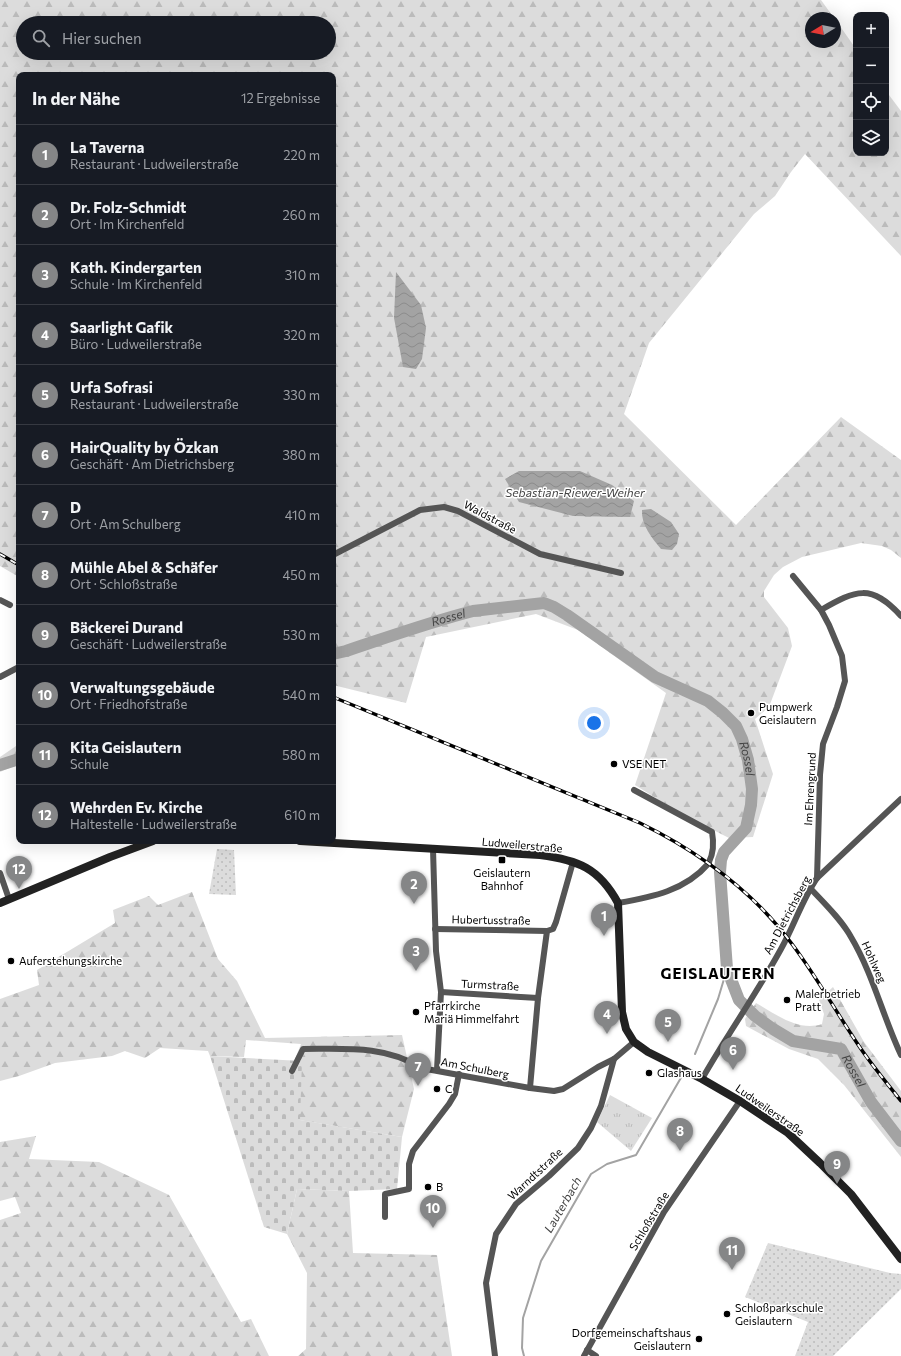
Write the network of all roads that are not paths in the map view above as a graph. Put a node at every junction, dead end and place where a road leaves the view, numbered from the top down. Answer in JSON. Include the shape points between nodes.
{"nodes":[{"id":1,"x":336,"y":553,"type":"edge"},
{"id":2,"x":621,"y":573,"type":"dead end"},
{"id":3,"x":793,"y":576,"type":"dead end"},
{"id":4,"x":0,"y":600,"type":"edge"},
{"id":5,"x":10,"y":606,"type":"dead end"},
{"id":6,"x":821,"y":610,"type":"junction"},
{"id":7,"x":901,"y":616,"type":"edge"},
{"id":8,"x":16,"y":669,"type":"edge"},
{"id":9,"x":0,"y":677,"type":"edge"},
{"id":10,"x":634,"y":790,"type":"dead end"},
{"id":11,"x":901,"y":799,"type":"edge"},
{"id":12,"x":336,"y":843,"type":"edge"},
{"id":13,"x":145,"y":844,"type":"edge"},
{"id":14,"x":433,"y":849,"type":"junction"},
{"id":15,"x":573,"y":862,"type":"junction"},
{"id":16,"x":0,"y":873,"type":"edge"},
{"id":17,"x":817,"y":878,"type":"junction"},
{"id":18,"x":810,"y":888,"type":"junction"},
{"id":19,"x":9,"y":899,"type":"junction"},
{"id":20,"x":0,"y":903,"type":"edge"},
{"id":21,"x":618,"y":904,"type":"junction"},
{"id":22,"x":435,"y":929,"type":"junction"},
{"id":23,"x":547,"y":931,"type":"junction"},
{"id":24,"x":442,"y":992,"type":"junction"},
{"id":25,"x":538,"y":998,"type":"junction"},
{"id":26,"x":634,"y":1042,"type":"junction"},
{"id":27,"x":901,"y":1055,"type":"edge"},
{"id":28,"x":614,"y":1059,"type":"junction"},
{"id":29,"x":437,"y":1070,"type":"junction"},
{"id":30,"x":292,"y":1071,"type":"dead end"},
{"id":31,"x":459,"y":1074,"type":"junction"},
{"id":32,"x":702,"y":1079,"type":"junction"},
{"id":33,"x":530,"y":1088,"type":"junction"},
{"id":34,"x":740,"y":1101,"type":"junction"},
{"id":35,"x":385,"y":1217,"type":"dead end"},
{"id":36,"x":901,"y":1259,"type":"edge"},
{"id":37,"x":588,"y":1350,"type":"junction"},
{"id":38,"x":495,"y":1356,"type":"edge"},
{"id":39,"x":584,"y":1356,"type":"edge"},
{"id":40,"x":596,"y":1356,"type":"edge"}],
"edges":[{"from":1,"to":2,"type":"street","name":"Waldstraße","via":[[420,510],[444,507],[458,510],[540,554]]},
{"from":3,"to":6,"type":"street","name":"Im Ehrengrund"},
{"from":4,"to":5,"type":"street"},
{"from":6,"to":7,"type":"street","via":[[845,596],[870,593],[890,604]]},
{"from":6,"to":17,"type":"street","name":"Im Ehrengrund","via":[[842,656],[845,681],[823,744]]},
{"from":8,"to":9,"type":"street"},
{"from":10,"to":21,"type":"street","via":[[712,832],[713,854],[709,862],[692,879],[678,887],[648,898]]},
{"from":11,"to":17,"type":"street","name":"Am Dietrichsberg"},
{"from":12,"to":14,"type":"main road","name":"Ludweilerstraße"},
{"from":13,"to":19,"type":"main road"},
{"from":14,"to":15,"type":"main road","name":"Ludweilerstraße","via":[[540,855]]},
{"from":14,"to":22,"type":"street"},
{"from":15,"to":21,"type":"main road","name":"Ludweilerstraße","via":[[585,866],[598,876],[610,888]]},
{"from":15,"to":23,"type":"street","via":[[556,922],[553,929]]},
{"from":16,"to":19,"type":"street"},
{"from":17,"to":18,"type":"street","name":"Am Dietrichsberg"},
{"from":18,"to":27,"type":"street","name":"Hohlweg","via":[[851,936],[867,968]]},
{"from":18,"to":32,"type":"street","name":"Am Dietrichsberg","via":[[782,948]]},
{"from":19,"to":20,"type":"main road"},
{"from":21,"to":26,"type":"main road","name":"Ludweilerstraße","via":[[622,1012],[626,1029]]},
{"from":22,"to":23,"type":"street","name":"Hubertusstraße"},
{"from":22,"to":24,"type":"street"},
{"from":23,"to":25,"type":"street"},
{"from":24,"to":25,"type":"street","name":"Turmstraße"},
{"from":24,"to":29,"type":"street"},
{"from":25,"to":33,"type":"street"},
{"from":26,"to":28,"type":"street","name":"Am Schulberg"},
{"from":26,"to":32,"type":"main road","name":"Ludweilerstraße","via":[[648,1052]]},
{"from":28,"to":33,"type":"street","name":"Am Schulberg","via":[[563,1089],[546,1091]]},
{"from":28,"to":38,"type":"street","name":"Warndtstraße","via":[[601,1106],[578,1148],[516,1204],[496,1234],[486,1283]]},
{"from":29,"to":30,"type":"street","name":"Am Schulberg","via":[[421,1068],[409,1060],[385,1052],[303,1048]]},
{"from":29,"to":31,"type":"street","name":"Am Schulberg"},
{"from":31,"to":33,"type":"street","name":"Am Schulberg"},
{"from":31,"to":35,"type":"street","via":[[455,1094],[413,1151],[409,1164],[409,1189],[385,1194]]},
{"from":32,"to":34,"type":"main road","name":"Ludweilerstraße"},
{"from":34,"to":36,"type":"main road","name":"Ludweilerstraße","via":[[788,1133],[820,1163],[851,1194]]},
{"from":34,"to":37,"type":"street","name":"Schloßstraße","via":[[664,1212]]},
{"from":37,"to":39,"type":"street","name":"Schloßstraße"},
{"from":37,"to":40,"type":"street"}]}
